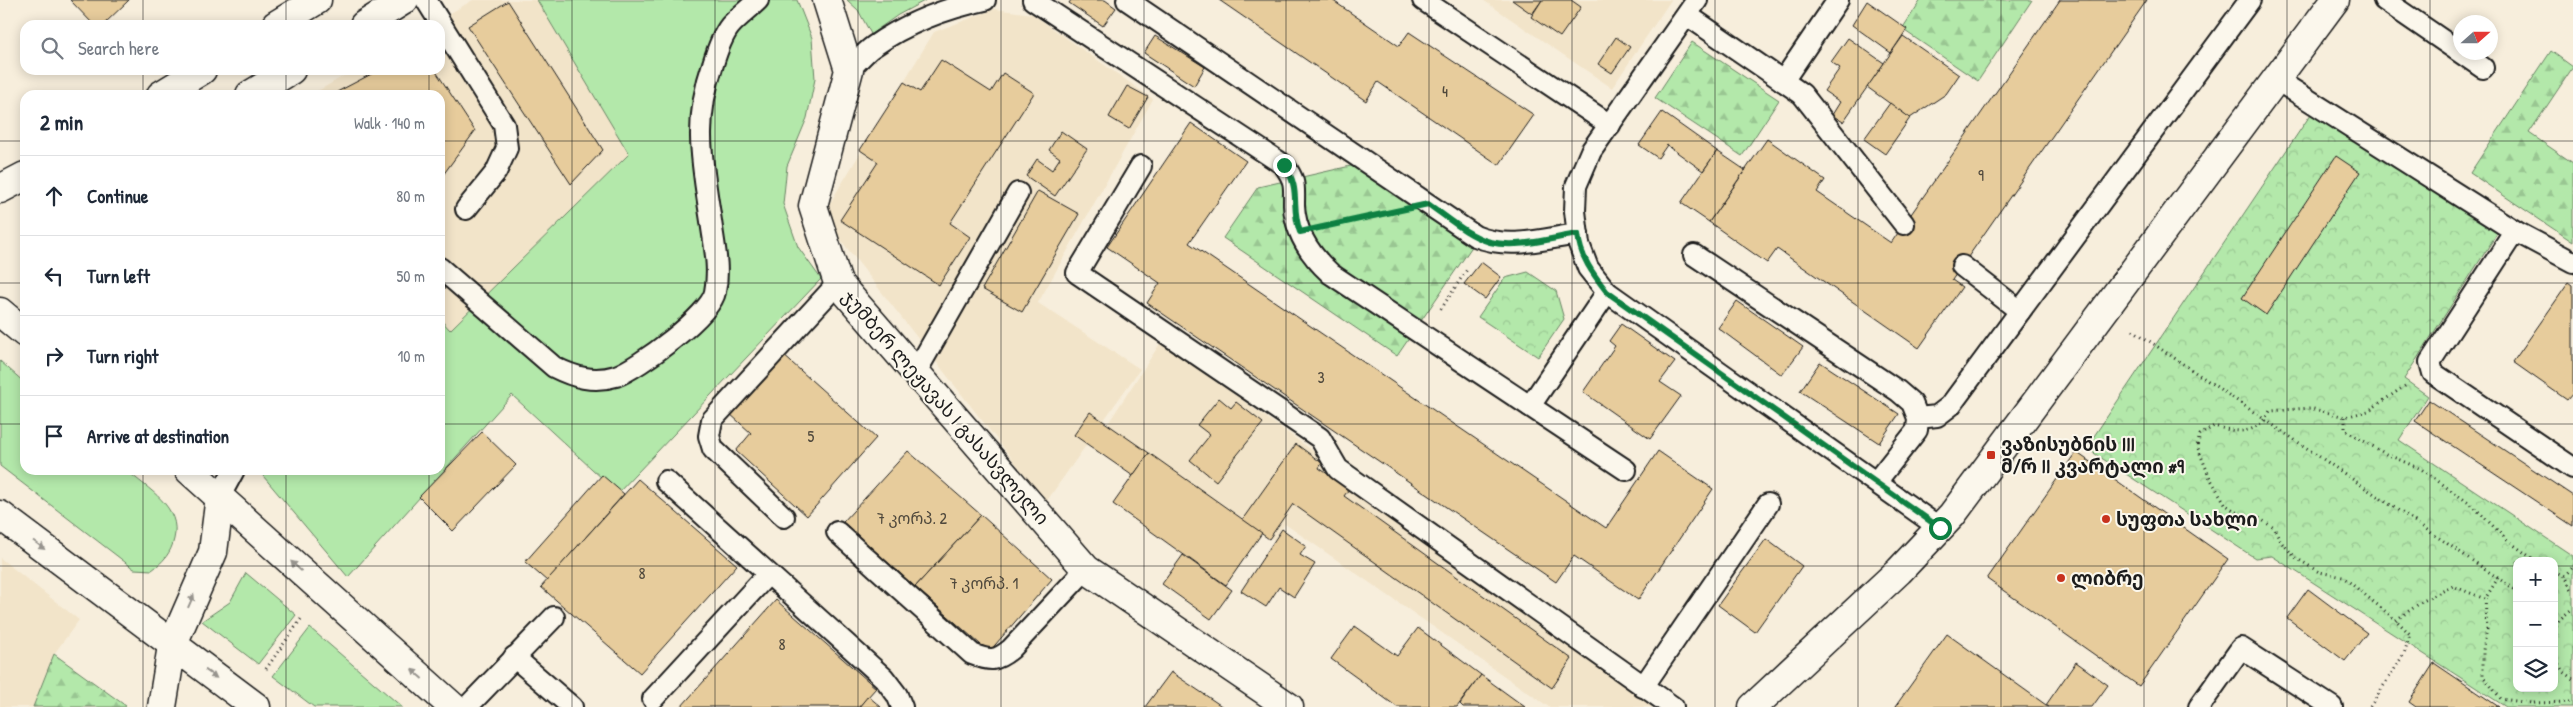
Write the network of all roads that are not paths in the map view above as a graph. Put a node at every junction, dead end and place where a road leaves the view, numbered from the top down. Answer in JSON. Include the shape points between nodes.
{"nodes":[{"id":1,"x":317,"y":0,"type":"edge"},
{"id":2,"x":404,"y":0,"type":"edge"},
{"id":3,"x":426,"y":0,"type":"edge"},
{"id":4,"x":758,"y":0,"type":"edge"},
{"id":5,"x":827,"y":0,"type":"edge"},
{"id":6,"x":985,"y":0,"type":"edge"},
{"id":7,"x":1033,"y":0,"type":"edge"},
{"id":8,"x":1127,"y":0,"type":"edge"},
{"id":9,"x":1423,"y":0,"type":"edge"},
{"id":10,"x":1838,"y":0,"type":"edge"},
{"id":11,"x":2250,"y":0,"type":"edge"},
{"id":12,"x":2335,"y":0,"type":"edge"},
{"id":13,"x":2384,"y":0,"type":"edge"},
{"id":14,"x":1692,"y":7,"type":"edge"},
{"id":15,"x":284,"y":20,"type":"edge"},
{"id":16,"x":372,"y":20,"type":"edge"},
{"id":17,"x":438,"y":20,"type":"edge"},
{"id":18,"x":445,"y":30,"type":"edge"},
{"id":19,"x":2483,"y":68,"type":"dead end"},
{"id":20,"x":849,"y":70,"type":"junction"},
{"id":21,"x":194,"y":75,"type":"edge"},
{"id":22,"x":283,"y":75,"type":"edge"},
{"id":23,"x":2277,"y":80,"type":"junction"},
{"id":24,"x":1783,"y":81,"type":"junction"},
{"id":25,"x":169,"y":90,"type":"edge"},
{"id":26,"x":258,"y":90,"type":"edge"},
{"id":27,"x":1610,"y":126,"type":"junction"},
{"id":28,"x":1142,"y":166,"type":"dead end"},
{"id":29,"x":20,"y":179,"type":"edge"},
{"id":30,"x":0,"y":189,"type":"edge"},
{"id":31,"x":1018,"y":193,"type":"dead end"},
{"id":32,"x":466,"y":209,"type":"dead end"},
{"id":33,"x":1904,"y":224,"type":"dead end"},
{"id":34,"x":2515,"y":231,"type":"junction"},
{"id":35,"x":1578,"y":234,"type":"junction"},
{"id":36,"x":1694,"y":255,"type":"dead end"},
{"id":37,"x":2573,"y":262,"type":"edge"},
{"id":38,"x":1962,"y":266,"type":"dead end"},
{"id":39,"x":445,"y":272,"type":"edge"},
{"id":40,"x":838,"y":283,"type":"junction"},
{"id":41,"x":1607,"y":292,"type":"junction"},
{"id":42,"x":2020,"y":311,"type":"junction"},
{"id":43,"x":0,"y":312,"type":"edge"},
{"id":44,"x":20,"y":329,"type":"edge"},
{"id":45,"x":916,"y":372,"type":"junction"},
{"id":46,"x":1530,"y":406,"type":"junction"},
{"id":47,"x":1918,"y":418,"type":"junction"},
{"id":48,"x":2573,"y":468,"type":"edge"},
{"id":49,"x":1626,"y":470,"type":"dead end"},
{"id":50,"x":195,"y":475,"type":"edge"},
{"id":51,"x":231,"y":475,"type":"edge"},
{"id":52,"x":666,"y":480,"type":"dead end"},
{"id":53,"x":1876,"y":482,"type":"junction"},
{"id":54,"x":220,"y":496,"type":"junction"},
{"id":55,"x":1768,"y":504,"type":"dead end"},
{"id":56,"x":0,"y":515,"type":"edge"},
{"id":57,"x":784,"y":517,"type":"dead end"},
{"id":58,"x":1940,"y":528,"type":"junction"},
{"id":59,"x":837,"y":532,"type":"dead end"},
{"id":60,"x":1086,"y":568,"type":"junction"},
{"id":61,"x":768,"y":574,"type":"junction"},
{"id":62,"x":554,"y":617,"type":"dead end"},
{"id":63,"x":172,"y":646,"type":"junction"},
{"id":64,"x":514,"y":657,"type":"junction"},
{"id":65,"x":1643,"y":687,"type":"junction"},
{"id":66,"x":653,"y":698,"type":"dead end"},
{"id":67,"x":162,"y":707,"type":"edge"},
{"id":68,"x":256,"y":707,"type":"edge"},
{"id":69,"x":453,"y":707,"type":"edge"},
{"id":70,"x":467,"y":707,"type":"edge"},
{"id":71,"x":572,"y":707,"type":"edge"},
{"id":72,"x":902,"y":707,"type":"edge"},
{"id":73,"x":1289,"y":707,"type":"edge"},
{"id":74,"x":1673,"y":707,"type":"edge"},
{"id":75,"x":1753,"y":707,"type":"edge"},
{"id":76,"x":2199,"y":707,"type":"edge"},
{"id":77,"x":2332,"y":707,"type":"edge"}],
"edges":[{"from":1,"to":15,"type":"street"},
{"from":2,"to":16,"type":"street"},
{"from":3,"to":17,"type":"lane"},
{"from":4,"to":39,"type":"lane","via":[[729,27],[707,80],[701,110],[699,143],[718,270],[715,294],[702,315],[643,362],[616,376],[575,378],[554,368]]},
{"from":5,"to":20,"type":"street"},
{"from":6,"to":20,"type":"lane","via":[[961,5],[896,32],[872,46]]},
{"from":7,"to":46,"type":"lane","via":[[1284,165],[1293,177],[1300,232],[1312,256],[1331,274]]},
{"from":8,"to":35,"type":"lane","via":[[1475,236],[1509,244]]},
{"from":9,"to":27,"type":"lane"},
{"from":10,"to":24,"type":"lane"},
{"from":11,"to":42,"type":"lane"},
{"from":12,"to":23,"type":"street"},
{"from":13,"to":19,"type":"lane"},
{"from":14,"to":24,"type":"lane"},
{"from":14,"to":27,"type":"lane"},
{"from":18,"to":32,"type":"lane","via":[[504,125],[507,148],[496,172]]},
{"from":20,"to":40,"type":"street","name":"ჯუმბერ ლეჟავას I გასასვლელი","via":[[813,206]]},
{"from":21,"to":25,"type":"street"},
{"from":22,"to":26,"type":"street"},
{"from":23,"to":34,"type":"lane"},
{"from":23,"to":58,"type":"street"},
{"from":24,"to":33,"type":"lane","via":[[1802,94]]},
{"from":27,"to":35,"type":"lane","via":[[1591,151],[1576,186]]},
{"from":28,"to":65,"type":"lane","via":[[1077,273],[1320,438],[1338,469]]},
{"from":29,"to":30,"type":"street"},
{"from":31,"to":45,"type":"lane"},
{"from":34,"to":37,"type":"lane"},
{"from":34,"to":48,"type":"lane","via":[[2430,362],[2433,373]]},
{"from":35,"to":41,"type":"lane","via":[[1588,268]]},
{"from":36,"to":47,"type":"lane","via":[[1898,391],[1912,403]]},
{"from":38,"to":42,"type":"lane"},
{"from":40,"to":45,"type":"street","name":"ჯუმბერ ლეჟავას I გასასვლელი"},
{"from":40,"to":57,"type":"lane","via":[[712,420],[709,436],[713,449]]},
{"from":41,"to":46,"type":"lane"},
{"from":41,"to":53,"type":"lane"},
{"from":42,"to":47,"type":"lane","via":[[1950,406],[1937,416]]},
{"from":43,"to":44,"type":"street"},
{"from":45,"to":60,"type":"street","name":"ჯუმბერ ლეჟავას I გასასვლელი"},
{"from":46,"to":49,"type":"lane"},
{"from":47,"to":53,"type":"lane","via":[[1916,430]]},
{"from":50,"to":54,"type":"street"},
{"from":51,"to":54,"type":"lane"},
{"from":52,"to":61,"type":"lane"},
{"from":53,"to":58,"type":"lane"},
{"from":63,"to":54,"type":"street","one_way":true,"via":[[213,552]]},
{"from":69,"to":54,"type":"street","one_way":true},
{"from":55,"to":65,"type":"lane"},
{"from":56,"to":63,"type":"street","one_way":true},
{"from":58,"to":75,"type":"street","via":[[1899,571]]},
{"from":59,"to":60,"type":"lane","via":[[972,654],[989,660],[1011,649]]},
{"from":60,"to":73,"type":"street","name":"ჯუმბერ ლეჟავას I გასასვლელი"},
{"from":61,"to":66,"type":"lane"},
{"from":61,"to":72,"type":"lane","via":[[884,678]]},
{"from":62,"to":64,"type":"lane"},
{"from":63,"to":67,"type":"street"},
{"from":63,"to":68,"type":"street","one_way":true},
{"from":64,"to":70,"type":"lane"},
{"from":64,"to":71,"type":"lane"},
{"from":65,"to":74,"type":"lane"},
{"from":76,"to":77,"type":"lane","via":[[2241,648]]}]}
